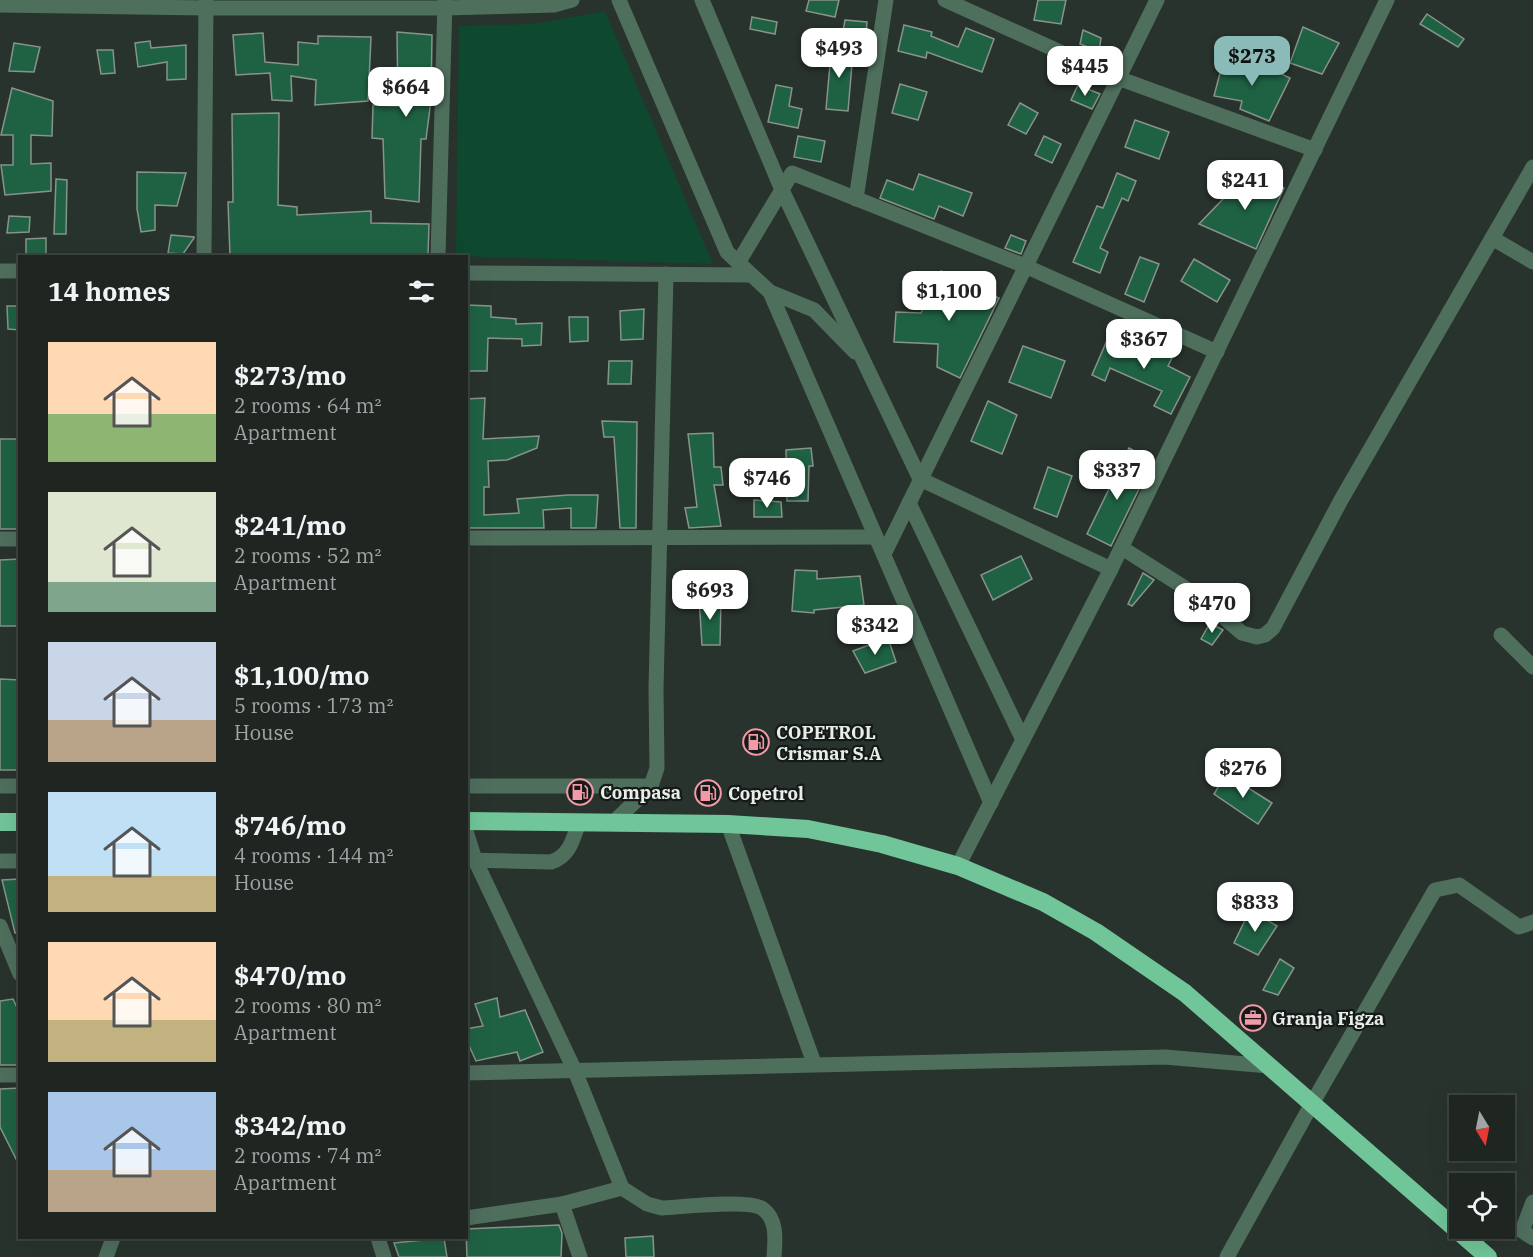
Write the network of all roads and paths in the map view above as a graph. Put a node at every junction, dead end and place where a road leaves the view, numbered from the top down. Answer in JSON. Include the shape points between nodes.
{"nodes":[{"id":1,"x":572,"y":0,"type":"edge"},
{"id":2,"x":619,"y":0,"type":"edge"},
{"id":3,"x":702,"y":0,"type":"edge"},
{"id":4,"x":886,"y":0,"type":"edge"},
{"id":5,"x":945,"y":0,"type":"edge"},
{"id":6,"x":1157,"y":0,"type":"edge"},
{"id":7,"x":1381,"y":2,"type":"edge"},
{"id":8,"x":206,"y":4,"type":"edge"},
{"id":9,"x":445,"y":4,"type":"edge"},
{"id":10,"x":0,"y":5,"type":"edge"},
{"id":11,"x":1118,"y":78,"type":"junction"},
{"id":12,"x":1315,"y":150,"type":"junction"},
{"id":13,"x":1533,"y":167,"type":"edge"},
{"id":14,"x":782,"y":190,"type":"junction"},
{"id":15,"x":856,"y":199,"type":"junction"},
{"id":16,"x":1492,"y":238,"type":"junction"},
{"id":17,"x":204,"y":255,"type":"edge"},
{"id":18,"x":438,"y":255,"type":"edge"},
{"id":19,"x":1533,"y":262,"type":"edge"},
{"id":20,"x":738,"y":263,"type":"junction"},
{"id":21,"x":1025,"y":266,"type":"junction"},
{"id":22,"x":0,"y":271,"type":"edge"},
{"id":23,"x":18,"y":271,"type":"edge"},
{"id":24,"x":468,"y":273,"type":"edge"},
{"id":25,"x":666,"y":274,"type":"junction"},
{"id":26,"x":752,"y":275,"type":"junction"},
{"id":27,"x":770,"y":292,"type":"junction"},
{"id":28,"x":1217,"y":352,"type":"junction"},
{"id":29,"x":864,"y":361,"type":"junction"},
{"id":30,"x":920,"y":479,"type":"junction"},
{"id":31,"x":909,"y":503,"type":"junction"},
{"id":32,"x":659,"y":537,"type":"junction"},
{"id":33,"x":876,"y":537,"type":"junction"},
{"id":34,"x":468,"y":538,"type":"edge"},
{"id":35,"x":0,"y":539,"type":"edge"},
{"id":36,"x":18,"y":539,"type":"edge"},
{"id":37,"x":1122,"y":548,"type":"junction"},
{"id":38,"x":884,"y":554,"type":"junction"},
{"id":39,"x":1111,"y":569,"type":"junction"},
{"id":40,"x":1501,"y":635,"type":"dead end"},
{"id":41,"x":1533,"y":667,"type":"edge"},
{"id":42,"x":1023,"y":740,"type":"junction"},
{"id":43,"x":0,"y":786,"type":"edge"},
{"id":44,"x":18,"y":786,"type":"edge"},
{"id":45,"x":468,"y":786,"type":"edge"},
{"id":46,"x":651,"y":786,"type":"junction"},
{"id":47,"x":991,"y":802,"type":"junction"},
{"id":48,"x":468,"y":821,"type":"edge"},
{"id":49,"x":615,"y":821,"type":"junction"},
{"id":50,"x":0,"y":822,"type":"edge"},
{"id":51,"x":18,"y":822,"type":"edge"},
{"id":52,"x":579,"y":822,"type":"junction"},
{"id":53,"x":728,"y":824,"type":"junction"},
{"id":54,"x":468,"y":843,"type":"edge"},
{"id":55,"x":471,"y":860,"type":"edge"},
{"id":56,"x":0,"y":861,"type":"edge"},
{"id":57,"x":18,"y":861,"type":"edge"},
{"id":58,"x":958,"y":866,"type":"junction"},
{"id":59,"x":1526,"y":925,"type":"edge"},
{"id":60,"x":0,"y":926,"type":"edge"},
{"id":61,"x":1533,"y":939,"type":"edge"},
{"id":62,"x":18,"y":969,"type":"edge"},
{"id":63,"x":814,"y":1063,"type":"junction"},
{"id":64,"x":1269,"y":1066,"type":"junction"},
{"id":65,"x":575,"y":1071,"type":"junction"},
{"id":66,"x":468,"y":1073,"type":"edge"},
{"id":67,"x":0,"y":1075,"type":"edge"},
{"id":68,"x":18,"y":1075,"type":"edge"},
{"id":69,"x":1313,"y":1102,"type":"junction"},
{"id":70,"x":622,"y":1188,"type":"junction"},
{"id":71,"x":1533,"y":1202,"type":"edge"},
{"id":72,"x":562,"y":1204,"type":"junction"},
{"id":73,"x":468,"y":1218,"type":"edge"},
{"id":74,"x":1533,"y":1238,"type":"edge"},
{"id":75,"x":112,"y":1239,"type":"edge"},
{"id":76,"x":378,"y":1239,"type":"edge"},
{"id":77,"x":106,"y":1257,"type":"edge"},
{"id":78,"x":384,"y":1257,"type":"edge"},
{"id":79,"x":580,"y":1257,"type":"edge"},
{"id":80,"x":774,"y":1257,"type":"edge"},
{"id":81,"x":1227,"y":1257,"type":"edge"},
{"id":82,"x":1488,"y":1257,"type":"edge"}],
"edges":[{"from":1,"to":9,"type":"street","via":[[554,5]]},
{"from":2,"to":20,"type":"street","via":[[726,252]]},
{"from":3,"to":14,"type":"street"},
{"from":4,"to":15,"type":"street"},
{"from":5,"to":11,"type":"street"},
{"from":6,"to":11,"type":"street"},
{"from":7,"to":12,"type":"street"},
{"from":8,"to":9,"type":"street"},
{"from":8,"to":10,"type":"street"},
{"from":8,"to":17,"type":"street"},
{"from":9,"to":18,"type":"street"},
{"from":11,"to":12,"type":"street"},
{"from":11,"to":21,"type":"street"},
{"from":12,"to":28,"type":"street"},
{"from":13,"to":16,"type":"street"},
{"from":14,"to":15,"type":"street","via":[[792,173]]},
{"from":14,"to":20,"type":"street"},
{"from":14,"to":29,"type":"street"},
{"from":15,"to":21,"type":"street"},
{"from":16,"to":19,"type":"street"},
{"from":16,"to":37,"type":"street","via":[[1341,500],[1273,628],[1265,635],[1242,633],[1201,598]]},
{"from":20,"to":26,"type":"street"},
{"from":21,"to":28,"type":"street"},
{"from":21,"to":30,"type":"street"},
{"from":22,"to":23,"type":"street"},
{"from":24,"to":25,"type":"street"},
{"from":25,"to":26,"type":"street"},
{"from":25,"to":32,"type":"street"},
{"from":26,"to":27,"type":"street"},
{"from":27,"to":29,"type":"street","via":[[814,310]]},
{"from":27,"to":33,"type":"street"},
{"from":28,"to":37,"type":"street"},
{"from":29,"to":30,"type":"street"},
{"from":30,"to":31,"type":"street"},
{"from":30,"to":39,"type":"street"},
{"from":31,"to":38,"type":"street"},
{"from":31,"to":42,"type":"street"},
{"from":32,"to":33,"type":"street"},
{"from":32,"to":34,"type":"street"},
{"from":32,"to":46,"type":"street","via":[[657,768]]},
{"from":33,"to":38,"type":"street"},
{"from":35,"to":36,"type":"street"},
{"from":37,"to":39,"type":"street"},
{"from":38,"to":47,"type":"street"},
{"from":39,"to":42,"type":"street"},
{"from":40,"to":41,"type":"street"},
{"from":42,"to":47,"type":"street"},
{"from":43,"to":44,"type":"street"},
{"from":45,"to":46,"type":"street"},
{"from":46,"to":49,"type":"street"},
{"from":47,"to":58,"type":"street"},
{"from":48,"to":52,"type":"highway"},
{"from":49,"to":52,"type":"highway"},
{"from":49,"to":53,"type":"highway"},
{"from":50,"to":51,"type":"highway"},
{"from":52,"to":55,"type":"street","via":[[568,852],[559,860]]},
{"from":53,"to":58,"type":"highway","via":[[808,829],[882,844]]},
{"from":53,"to":63,"type":"street"},
{"from":54,"to":55,"type":"street"},
{"from":55,"to":65,"type":"street"},
{"from":56,"to":57,"type":"street"},
{"from":58,"to":64,"type":"highway","via":[[1043,902],[1133,956],[1193,999]]},
{"from":59,"to":61,"type":"street"},
{"from":59,"to":69,"type":"street","via":[[1459,885],[1436,890]]},
{"from":60,"to":62,"type":"street"},
{"from":63,"to":64,"type":"street","via":[[1165,1057]]},
{"from":63,"to":65,"type":"street"},
{"from":64,"to":69,"type":"highway"},
{"from":65,"to":66,"type":"street"},
{"from":65,"to":70,"type":"street"},
{"from":67,"to":68,"type":"street"},
{"from":69,"to":81,"type":"street"},
{"from":69,"to":82,"type":"highway"},
{"from":70,"to":72,"type":"street"},
{"from":70,"to":80,"type":"street","via":[[647,1204],[662,1208],[750,1204],[764,1209],[773,1222]]},
{"from":71,"to":74,"type":"street","via":[[1522,1231]]},
{"from":72,"to":73,"type":"street"},
{"from":72,"to":79,"type":"street"},
{"from":75,"to":77,"type":"street"},
{"from":76,"to":78,"type":"street"}]}
